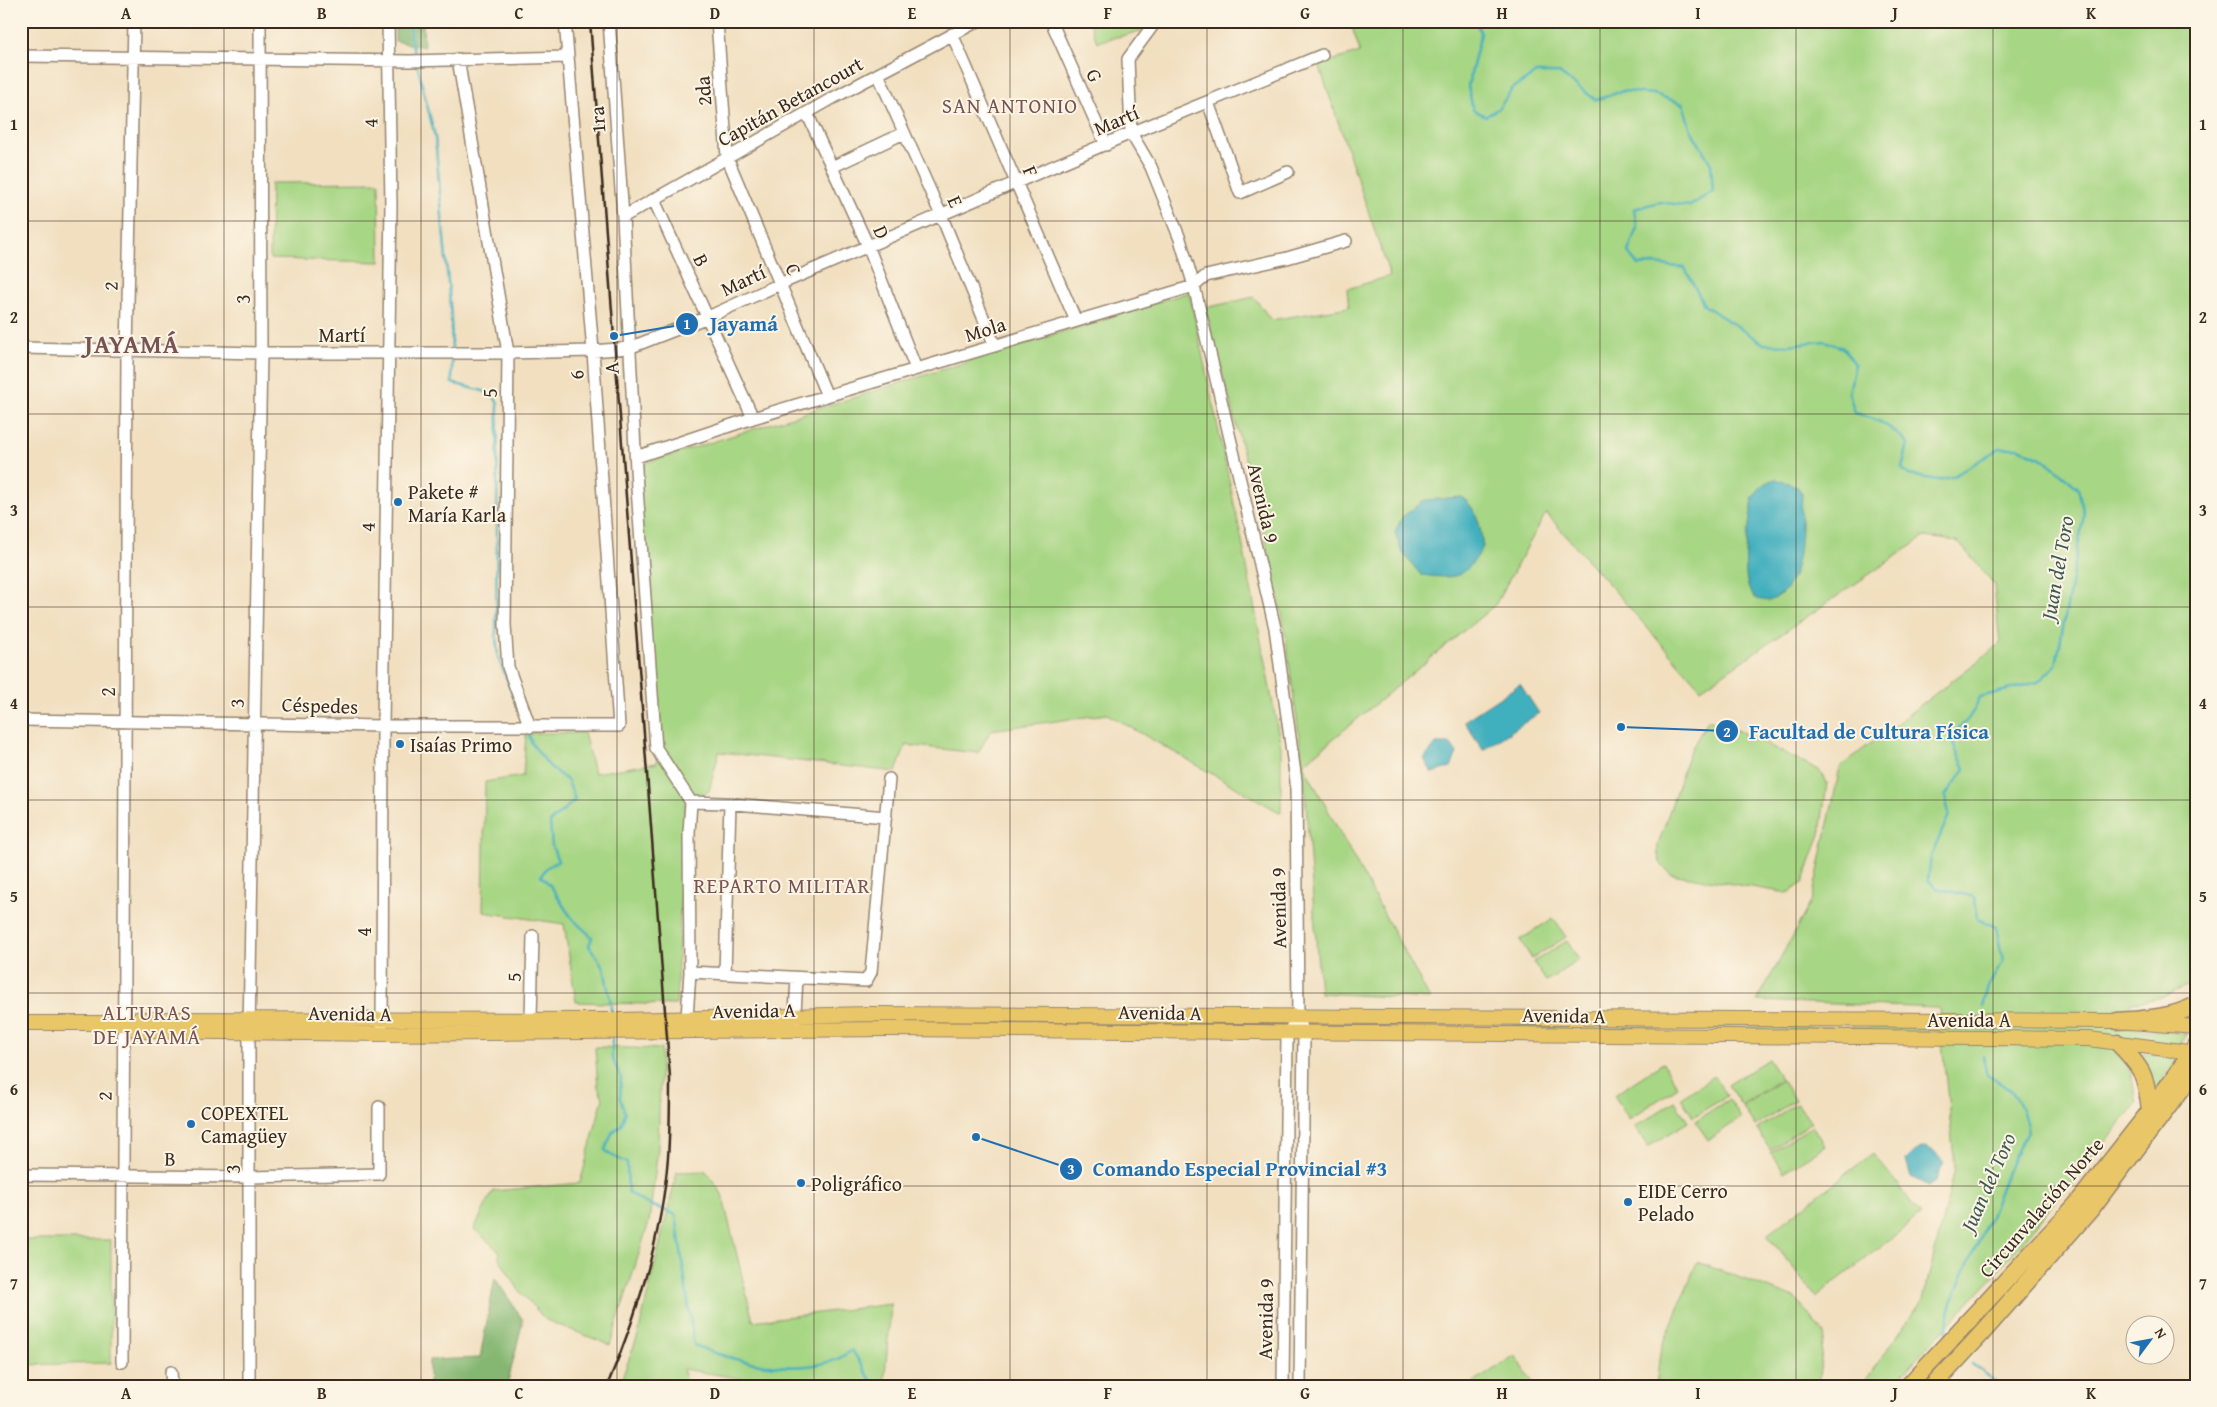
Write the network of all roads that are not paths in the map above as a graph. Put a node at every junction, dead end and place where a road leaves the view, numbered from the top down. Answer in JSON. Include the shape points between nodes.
{"nodes":[{"id":1,"x":134,"y":21,"type":"edge"},
{"id":2,"x":260,"y":21,"type":"edge"},
{"id":3,"x":388,"y":21,"type":"edge"},
{"id":4,"x":566,"y":21,"type":"edge"},
{"id":5,"x":609,"y":21,"type":"edge"},
{"id":6,"x":717,"y":21,"type":"edge"},
{"id":7,"x":978,"y":21,"type":"edge"},
{"id":8,"x":1051,"y":21,"type":"edge"},
{"id":9,"x":1156,"y":21,"type":"edge"},
{"id":10,"x":952,"y":34,"type":"junction"},
{"id":11,"x":1322,"y":55,"type":"dead end"},
{"id":12,"x":21,"y":56,"type":"edge"},
{"id":13,"x":134,"y":57,"type":"junction"},
{"id":14,"x":568,"y":57,"type":"junction"},
{"id":15,"x":259,"y":59,"type":"junction"},
{"id":16,"x":458,"y":60,"type":"junction"},
{"id":17,"x":388,"y":61,"type":"junction"},
{"id":18,"x":878,"y":74,"type":"junction"},
{"id":19,"x":1208,"y":102,"type":"junction"},
{"id":20,"x":807,"y":113,"type":"junction"},
{"id":21,"x":904,"y":132,"type":"junction"},
{"id":22,"x":1131,"y":133,"type":"junction"},
{"id":23,"x":1106,"y":144,"type":"junction"},
{"id":24,"x":727,"y":157,"type":"junction"},
{"id":25,"x":832,"y":167,"type":"junction"},
{"id":26,"x":1288,"y":172,"type":"dead end"},
{"id":27,"x":1016,"y":184,"type":"junction"},
{"id":28,"x":654,"y":200,"type":"junction"},
{"id":29,"x":941,"y":215,"type":"junction"},
{"id":30,"x":623,"y":217,"type":"junction"},
{"id":31,"x":1346,"y":241,"type":"dead end"},
{"id":32,"x":868,"y":246,"type":"junction"},
{"id":33,"x":780,"y":284,"type":"junction"},
{"id":34,"x":1194,"y":286,"type":"junction"},
{"id":35,"x":708,"y":317,"type":"junction"},
{"id":36,"x":1076,"y":321,"type":"junction"},
{"id":37,"x":995,"y":346,"type":"junction"},
{"id":38,"x":21,"y":348,"type":"edge"},
{"id":39,"x":629,"y":348,"type":"junction"},
{"id":40,"x":128,"y":351,"type":"junction"},
{"id":41,"x":593,"y":351,"type":"junction"},
{"id":42,"x":261,"y":353,"type":"junction"},
{"id":43,"x":388,"y":353,"type":"junction"},
{"id":44,"x":508,"y":353,"type":"junction"},
{"id":45,"x":916,"y":369,"type":"junction"},
{"id":46,"x":826,"y":396,"type":"junction"},
{"id":47,"x":753,"y":418,"type":"junction"},
{"id":48,"x":636,"y":458,"type":"junction"},
{"id":49,"x":21,"y":720,"type":"edge"},
{"id":50,"x":126,"y":722,"type":"junction"},
{"id":51,"x":254,"y":722,"type":"junction"},
{"id":52,"x":384,"y":726,"type":"junction"},
{"id":53,"x":619,"y":726,"type":"joint"},
{"id":54,"x":526,"y":727,"type":"junction"},
{"id":55,"x":888,"y":779,"type":"dead end"},
{"id":56,"x":691,"y":802,"type":"junction"},
{"id":57,"x":730,"y":803,"type":"junction"},
{"id":58,"x":886,"y":817,"type":"junction"},
{"id":59,"x":533,"y":936,"type":"dead end"},
{"id":60,"x":690,"y":972,"type":"junction"},
{"id":61,"x":724,"y":974,"type":"junction"},
{"id":62,"x":797,"y":978,"type":"junction"},
{"id":63,"x":2196,"y":1005,"type":"edge"},
{"id":64,"x":794,"y":1014,"type":"junction"},
{"id":65,"x":1298,"y":1016,"type":"junction"},
{"id":66,"x":1478,"y":1017,"type":"junction"},
{"id":67,"x":687,"y":1018,"type":"junction"},
{"id":68,"x":531,"y":1019,"type":"junction"},
{"id":69,"x":2117,"y":1021,"type":"junction"},
{"id":70,"x":21,"y":1022,"type":"edge"},
{"id":71,"x":124,"y":1024,"type":"junction"},
{"id":72,"x":249,"y":1025,"type":"junction"},
{"id":73,"x":603,"y":1026,"type":"junction"},
{"id":74,"x":620,"y":1026,"type":"junction"},
{"id":75,"x":382,"y":1027,"type":"junction"},
{"id":76,"x":2196,"y":1027,"type":"edge"},
{"id":77,"x":794,"y":1030,"type":"junction"},
{"id":78,"x":1304,"y":1033,"type":"junction"},
{"id":79,"x":1287,"y":1034,"type":"junction"},
{"id":80,"x":1491,"y":1035,"type":"junction"},
{"id":81,"x":2118,"y":1043,"type":"junction"},
{"id":82,"x":2195,"y":1050,"type":"edge"},
{"id":83,"x":2196,"y":1070,"type":"edge"},
{"id":84,"x":379,"y":1107,"type":"dead end"},
{"id":85,"x":2150,"y":1111,"type":"junction"},
{"id":86,"x":21,"y":1175,"type":"edge"},
{"id":87,"x":122,"y":1176,"type":"junction"},
{"id":88,"x":250,"y":1177,"type":"junction"},
{"id":89,"x":122,"y":1362,"type":"dead end"},
{"id":90,"x":1283,"y":1365,"type":"junction"},
{"id":91,"x":1301,"y":1365,"type":"junction"},
{"id":92,"x":171,"y":1372,"type":"dead end"},
{"id":93,"x":172,"y":1386,"type":"edge"},
{"id":94,"x":249,"y":1386,"type":"edge"},
{"id":95,"x":1283,"y":1386,"type":"edge"},
{"id":96,"x":1300,"y":1386,"type":"edge"},
{"id":97,"x":1908,"y":1386,"type":"edge"},
{"id":98,"x":1933,"y":1386,"type":"edge"}],
"edges":[{"from":1,"to":13,"type":"street","name":"2"},
{"from":2,"to":15,"type":"street","name":"3"},
{"from":3,"to":17,"type":"street","name":"4"},
{"from":4,"to":14,"type":"street","name":"6"},
{"from":5,"to":30,"type":"street","name":"1ra"},
{"from":6,"to":24,"type":"street","name":"2da"},
{"from":7,"to":10,"type":"street","name":"Capitán Betancourt"},
{"from":8,"to":23,"type":"street","name":"G"},
{"from":9,"to":22,"type":"street","name":"Avenida 9","via":[[1128,59]]},
{"from":10,"to":18,"type":"street","name":"Capitán Betancourt"},
{"from":10,"to":27,"type":"street","name":"F"},
{"from":11,"to":19,"type":"street","name":"Martí"},
{"from":12,"to":13,"type":"street"},
{"from":13,"to":15,"type":"street"},
{"from":13,"to":40,"type":"street","name":"2"},
{"from":14,"to":16,"type":"street"},
{"from":14,"to":41,"type":"street","name":"6"},
{"from":15,"to":17,"type":"street"},
{"from":15,"to":42,"type":"street","name":"3"},
{"from":16,"to":17,"type":"street"},
{"from":16,"to":44,"type":"street","name":"5"},
{"from":17,"to":43,"type":"street","name":"4","via":[[391,205]]},
{"from":18,"to":20,"type":"street","name":"Capitán Betancourt"},
{"from":18,"to":21,"type":"street","name":"E"},
{"from":19,"to":22,"type":"street","name":"Martí"},
{"from":19,"to":26,"type":"street","via":[[1240,193]]},
{"from":20,"to":24,"type":"street","name":"Capitán Betancourt"},
{"from":20,"to":25,"type":"street","name":"D"},
{"from":21,"to":25,"type":"street"},
{"from":21,"to":29,"type":"street","name":"E"},
{"from":22,"to":23,"type":"street","name":"Martí"},
{"from":22,"to":34,"type":"street","name":"Avenida 9","via":[[1151,167],[1180,239]]},
{"from":23,"to":27,"type":"street","name":"Martí"},
{"from":24,"to":28,"type":"street","name":"Capitán Betancourt"},
{"from":24,"to":33,"type":"street","name":"C"},
{"from":25,"to":32,"type":"street","name":"D"},
{"from":27,"to":29,"type":"street","name":"Martí"},
{"from":27,"to":36,"type":"street","name":"F"},
{"from":28,"to":30,"type":"street","name":"Capitán Betancourt"},
{"from":28,"to":35,"type":"street","name":"B"},
{"from":29,"to":32,"type":"street","name":"Martí"},
{"from":29,"to":37,"type":"street","name":"E"},
{"from":30,"to":39,"type":"street","name":"A"},
{"from":31,"to":34,"type":"street","name":"Mola","via":[[1206,276]]},
{"from":32,"to":33,"type":"street","name":"Martí"},
{"from":32,"to":45,"type":"street","name":"D"},
{"from":33,"to":35,"type":"street","name":"Martí"},
{"from":33,"to":46,"type":"street","name":"C"},
{"from":34,"to":36,"type":"street","name":"Mola"},
{"from":34,"to":65,"type":"street","name":"Avenida 9","via":[[1276,638],[1296,781]]},
{"from":35,"to":39,"type":"street","name":"Martí"},
{"from":35,"to":47,"type":"street","name":"B"},
{"from":36,"to":37,"type":"street","name":"Mola"},
{"from":37,"to":45,"type":"street","name":"Mola"},
{"from":38,"to":40,"type":"street","name":"Martí"},
{"from":39,"to":41,"type":"street","name":"Martí"},
{"from":39,"to":48,"type":"street","name":"A"},
{"from":40,"to":42,"type":"street","name":"Martí"},
{"from":40,"to":50,"type":"street","name":"2"},
{"from":41,"to":44,"type":"street","name":"Martí"},
{"from":41,"to":53,"type":"street","name":"6"},
{"from":42,"to":43,"type":"street","name":"Martí"},
{"from":42,"to":51,"type":"street","name":"3"},
{"from":43,"to":44,"type":"street","name":"Martí"},
{"from":43,"to":52,"type":"street","name":"4"},
{"from":44,"to":54,"type":"street","name":"5","via":[[505,625],[508,666]]},
{"from":45,"to":46,"type":"street","name":"Mola"},
{"from":46,"to":47,"type":"street","name":"Mola"},
{"from":47,"to":48,"type":"street","name":"Mola"},
{"from":48,"to":56,"type":"street","name":"A","via":[[656,748]]},
{"from":49,"to":50,"type":"street","name":"Céspedes"},
{"from":50,"to":51,"type":"street","name":"Céspedes"},
{"from":50,"to":71,"type":"street","name":"2"},
{"from":51,"to":52,"type":"street","name":"Céspedes"},
{"from":51,"to":72,"type":"street","name":"3"},
{"from":52,"to":54,"type":"street","name":"Céspedes"},
{"from":52,"to":75,"type":"street","name":"4"},
{"from":53,"to":54,"type":"street","name":"Céspedes"},
{"from":55,"to":58,"type":"street"},
{"from":56,"to":57,"type":"street"},
{"from":56,"to":60,"type":"street"},
{"from":57,"to":58,"type":"street"},
{"from":57,"to":61,"type":"street"},
{"from":58,"to":62,"type":"street","via":[[871,972],[866,980]]},
{"from":59,"to":68,"type":"street","name":"5"},
{"from":60,"to":61,"type":"street"},
{"from":60,"to":67,"type":"street"},
{"from":61,"to":62,"type":"street"},
{"from":62,"to":64,"type":"street"},
{"from":63,"to":69,"type":"highway","via":[[2158,1018]]},
{"from":64,"to":65,"type":"main road","name":"Avenida A"},
{"from":64,"to":67,"type":"main road","name":"Avenida A"},
{"from":64,"to":77,"type":"street"},
{"from":65,"to":66,"type":"main road","name":"Avenida A"},
{"from":65,"to":78,"type":"street","name":"Avenida 9"},
{"from":65,"to":79,"type":"street"},
{"from":66,"to":69,"type":"main road","name":"Avenida A"},
{"from":66,"to":80,"type":"main road"},
{"from":67,"to":74,"type":"main road","name":"Avenida A"},
{"from":68,"to":73,"type":"main road","name":"Avenida A"},
{"from":68,"to":75,"type":"main road","name":"Avenida A"},
{"from":69,"to":76,"type":"main road","name":"Avenida A"},
{"from":70,"to":71,"type":"main road","name":"Avenida A"},
{"from":71,"to":72,"type":"main road","name":"Avenida A","via":[[138,1031],[192,1025]]},
{"from":71,"to":87,"type":"street","name":"2"},
{"from":72,"to":75,"type":"main road","name":"Avenida A"},
{"from":72,"to":88,"type":"street","name":"3"},
{"from":73,"to":74,"type":"main road","name":"Avenida A"},
{"from":73,"to":75,"type":"main road","name":"Avenida A"},
{"from":74,"to":77,"type":"main road","name":"Avenida A"},
{"from":77,"to":79,"type":"main road","name":"Avenida A"},
{"from":78,"to":79,"type":"main road","name":"Avenida A"},
{"from":78,"to":80,"type":"main road","name":"Avenida A"},
{"from":78,"to":91,"type":"street","name":"Avenida 9"},
{"from":79,"to":90,"type":"street","name":"Avenida 9"},
{"from":80,"to":81,"type":"main road","name":"Avenida A","via":[[2089,1039]]},
{"from":81,"to":82,"type":"main road","name":"Avenida A"},
{"from":81,"to":85,"type":"highway","via":[[2142,1071]]},
{"from":82,"to":85,"type":"highway","name":"Circunvalación Norte"},
{"from":83,"to":98,"type":"highway","name":"Circunvalación Norte","via":[[2091,1208]]},
{"from":84,"to":88,"type":"street","name":"B","via":[[379,1174]]},
{"from":85,"to":97,"type":"highway","name":"Circunvalación Norte","via":[[2076,1205]]},
{"from":86,"to":87,"type":"street","name":"B"},
{"from":87,"to":88,"type":"street","name":"B"},
{"from":87,"to":89,"type":"street","name":"2"},
{"from":88,"to":94,"type":"street","name":"3"},
{"from":90,"to":91,"type":"street"},
{"from":90,"to":95,"type":"street","name":"Avenida 9"},
{"from":91,"to":96,"type":"street","name":"Avenida 9"},
{"from":92,"to":93,"type":"street"}]}
